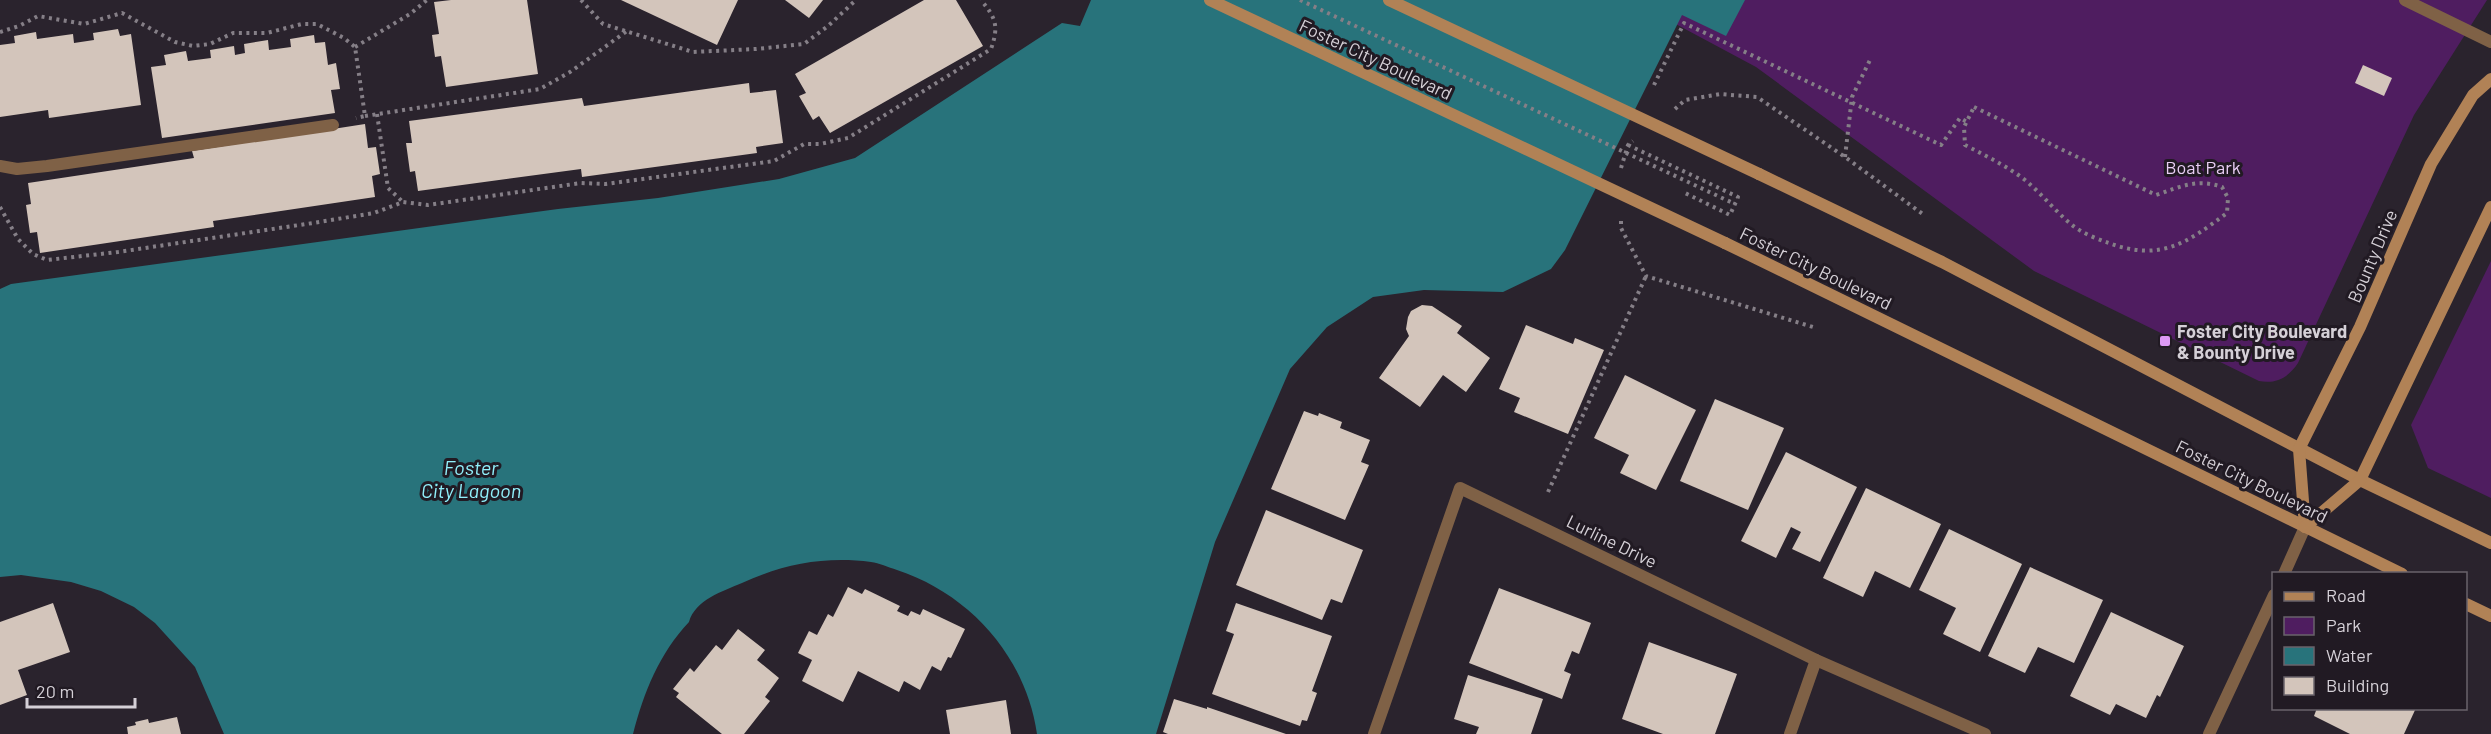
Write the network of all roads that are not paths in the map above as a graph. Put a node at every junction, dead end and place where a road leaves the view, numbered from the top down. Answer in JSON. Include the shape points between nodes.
{"nodes":[{"id":1,"x":1210,"y":0,"type":"edge"},
{"id":2,"x":1389,"y":0,"type":"edge"},
{"id":3,"x":2405,"y":0,"type":"edge"},
{"id":4,"x":2491,"y":42,"type":"edge"},
{"id":5,"x":2491,"y":79,"type":"edge"},
{"id":6,"x":333,"y":124,"type":"road end"},
{"id":7,"x":0,"y":166,"type":"edge"},
{"id":8,"x":2491,"y":207,"type":"edge"},
{"id":9,"x":2299,"y":449,"type":"junction"},
{"id":10,"x":2360,"y":480,"type":"junction"},
{"id":11,"x":2305,"y":527,"type":"junction"},
{"id":12,"x":2491,"y":543,"type":"edge"},
{"id":13,"x":2284,"y":572,"type":"edge"},
{"id":14,"x":2400,"y":572,"type":"edge"},
{"id":15,"x":2272,"y":599,"type":"edge"},
{"id":16,"x":2467,"y":604,"type":"edge"},
{"id":17,"x":2491,"y":616,"type":"edge"},
{"id":18,"x":1816,"y":660,"type":"junction"},
{"id":19,"x":1374,"y":734,"type":"edge"},
{"id":20,"x":1790,"y":734,"type":"edge"},
{"id":21,"x":1985,"y":734,"type":"edge"},
{"id":22,"x":2209,"y":734,"type":"edge"}],
"edges":[{"from":1,"to":11,"type":"main road","name":"Foster City Boulevard","bridge":true,"via":[[1725,243]]},
{"from":2,"to":9,"type":"main road","bridge":true,"via":[[1941,262]]},
{"from":3,"to":4,"type":"street"},
{"from":5,"to":9,"type":"main road","name":"Bounty Drive","via":[[2473,95],[2431,164],[2360,327]]},
{"from":6,"to":7,"type":"street","via":[[47,166]]},
{"from":8,"to":10,"type":"main road"},
{"from":9,"to":10,"type":"main road"},
{"from":9,"to":11,"type":"main road"},
{"from":10,"to":11,"type":"main road"},
{"from":10,"to":12,"type":"main road"},
{"from":11,"to":13,"type":"street"},
{"from":11,"to":14,"type":"main road","name":"Foster City Boulevard"},
{"from":15,"to":22,"type":"street"},
{"from":16,"to":17,"type":"main road"},
{"from":18,"to":19,"type":"street","name":"Lurline Drive","via":[[1460,488]]},
{"from":18,"to":20,"type":"street"},
{"from":18,"to":21,"type":"street","name":"Lurline Drive"}]}
